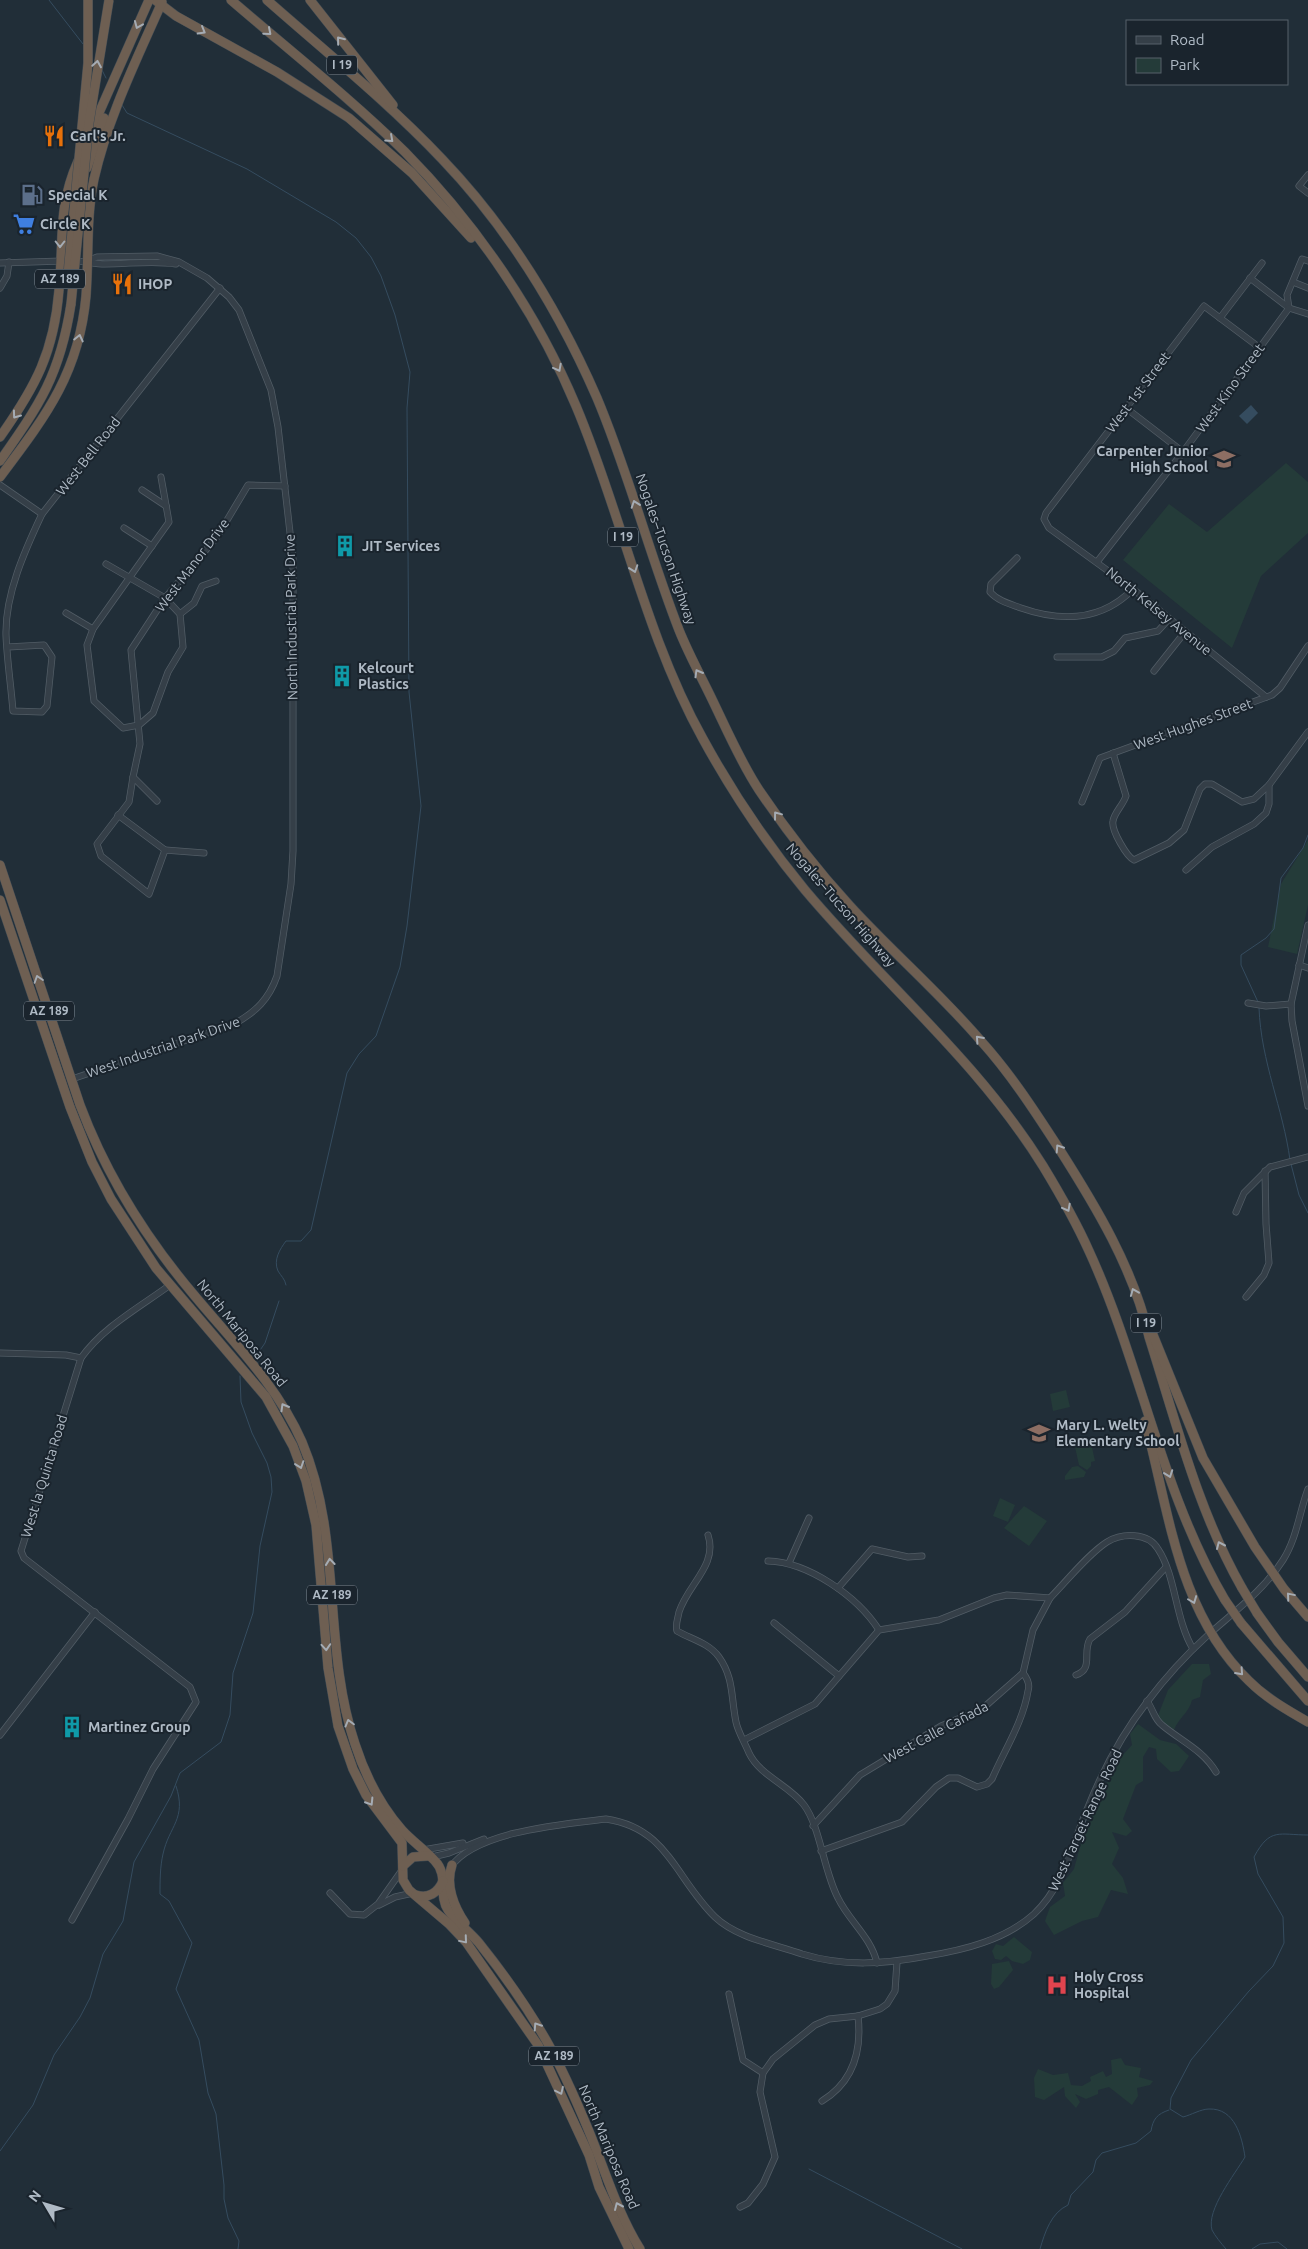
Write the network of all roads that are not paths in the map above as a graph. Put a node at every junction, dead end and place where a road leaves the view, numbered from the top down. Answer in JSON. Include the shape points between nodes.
{"nodes":[{"id":1,"x":88,"y":0,"type":"edge"},
{"id":2,"x":109,"y":0,"type":"edge"},
{"id":3,"x":149,"y":0,"type":"edge"},
{"id":4,"x":231,"y":0,"type":"edge"},
{"id":5,"x":267,"y":0,"type":"edge"},
{"id":6,"x":310,"y":0,"type":"edge"},
{"id":7,"x":159,"y":2,"type":"edge"},
{"id":8,"x":106,"y":117,"type":"junction"},
{"id":9,"x":416,"y":132,"type":"junction"},
{"id":10,"x":1308,"y":175,"type":"edge"},
{"id":11,"x":1308,"y":193,"type":"edge"},
{"id":12,"x":1308,"y":260,"type":"edge"},
{"id":13,"x":60,"y":261,"type":"junction"},
{"id":14,"x":84,"y":261,"type":"junction"},
{"id":15,"x":9,"y":262,"type":"junction"},
{"id":16,"x":0,"y":263,"type":"edge"},
{"id":17,"x":1262,"y":263,"type":"dead end"},
{"id":18,"x":1250,"y":278,"type":"junction"},
{"id":19,"x":1293,"y":282,"type":"junction"},
{"id":20,"x":0,"y":288,"type":"edge"},
{"id":21,"x":220,"y":288,"type":"junction"},
{"id":22,"x":1308,"y":288,"type":"edge"},
{"id":23,"x":68,"y":303,"type":"junction"},
{"id":24,"x":1289,"y":308,"type":"junction"},
{"id":25,"x":1308,"y":314,"type":"edge"},
{"id":26,"x":1220,"y":318,"type":"junction"},
{"id":27,"x":1260,"y":348,"type":"junction"},
{"id":28,"x":549,"y":351,"type":"junction"},
{"id":29,"x":1126,"y":408,"type":"junction"},
{"id":30,"x":0,"y":437,"type":"edge"},
{"id":31,"x":0,"y":452,"type":"edge"},
{"id":32,"x":1183,"y":452,"type":"junction"},
{"id":33,"x":0,"y":461,"type":"edge"},
{"id":34,"x":161,"y":477,"type":"dead end"},
{"id":35,"x":0,"y":478,"type":"edge"},
{"id":36,"x":0,"y":486,"type":"edge"},
{"id":37,"x":285,"y":486,"type":"junction"},
{"id":38,"x":142,"y":490,"type":"dead end"},
{"id":39,"x":166,"y":506,"type":"junction"},
{"id":40,"x":42,"y":514,"type":"junction"},
{"id":41,"x":124,"y":528,"type":"dead end"},
{"id":42,"x":1049,"y":528,"type":"joint"},
{"id":43,"x":152,"y":546,"type":"junction"},
{"id":44,"x":1016,"y":558,"type":"dead end"},
{"id":45,"x":1097,"y":562,"type":"junction"},
{"id":46,"x":106,"y":564,"type":"dead end"},
{"id":47,"x":128,"y":576,"type":"junction"},
{"id":48,"x":216,"y":581,"type":"dead end"},
{"id":49,"x":1133,"y":590,"type":"junction"},
{"id":50,"x":165,"y":598,"type":"junction"},
{"id":51,"x":66,"y":613,"type":"dead end"},
{"id":52,"x":180,"y":614,"type":"junction"},
{"id":53,"x":1169,"y":619,"type":"junction"},
{"id":54,"x":93,"y":629,"type":"junction"},
{"id":55,"x":1185,"y":632,"type":"junction"},
{"id":56,"x":1308,"y":646,"type":"edge"},
{"id":57,"x":8,"y":647,"type":"junction"},
{"id":58,"x":1057,"y":658,"type":"dead end"},
{"id":59,"x":1154,"y":671,"type":"dead end"},
{"id":60,"x":1266,"y":698,"type":"junction"},
{"id":61,"x":139,"y":725,"type":"junction"},
{"id":62,"x":1308,"y":732,"type":"edge"},
{"id":63,"x":1113,"y":753,"type":"junction"},
{"id":64,"x":134,"y":777,"type":"junction"},
{"id":65,"x":1269,"y":785,"type":"junction"},
{"id":66,"x":156,"y":801,"type":"dead end"},
{"id":67,"x":1082,"y":802,"type":"dead end"},
{"id":68,"x":118,"y":815,"type":"junction"},
{"id":69,"x":165,"y":850,"type":"junction"},
{"id":70,"x":204,"y":853,"type":"dead end"},
{"id":71,"x":0,"y":864,"type":"edge"},
{"id":72,"x":1186,"y":870,"type":"dead end"},
{"id":73,"x":0,"y":900,"type":"edge"},
{"id":74,"x":1308,"y":925,"type":"edge"},
{"id":75,"x":1299,"y":965,"type":"junction"},
{"id":76,"x":1308,"y":968,"type":"edge"},
{"id":77,"x":273,"y":989,"type":"joint"},
{"id":78,"x":34,"y":1001,"type":"junction"},
{"id":79,"x":1248,"y":1003,"type":"dead end"},
{"id":80,"x":1291,"y":1004,"type":"junction"},
{"id":81,"x":72,"y":1079,"type":"junction"},
{"id":82,"x":1308,"y":1106,"type":"edge"},
{"id":83,"x":101,"y":1157,"type":"junction"},
{"id":84,"x":1308,"y":1157,"type":"edge"},
{"id":85,"x":92,"y":1162,"type":"junction"},
{"id":86,"x":1265,"y":1172,"type":"junction"},
{"id":87,"x":1236,"y":1212,"type":"dead end"},
{"id":88,"x":170,"y":1285,"type":"junction"},
{"id":89,"x":1246,"y":1297,"type":"dead end"},
{"id":90,"x":1146,"y":1321,"type":"junction"},
{"id":91,"x":234,"y":1349,"type":"junction"},
{"id":92,"x":1127,"y":1350,"type":"junction"},
{"id":93,"x":0,"y":1353,"type":"edge"},
{"id":94,"x":81,"y":1358,"type":"junction"},
{"id":95,"x":1308,"y":1489,"type":"edge"},
{"id":96,"x":809,"y":1518,"type":"dead end"},
{"id":97,"x":708,"y":1535,"type":"dead end"},
{"id":98,"x":922,"y":1556,"type":"dead end"},
{"id":99,"x":768,"y":1561,"type":"dead end"},
{"id":100,"x":788,"y":1563,"type":"junction"},
{"id":101,"x":1166,"y":1567,"type":"junction"},
{"id":102,"x":1274,"y":1573,"type":"junction"},
{"id":103,"x":838,"y":1588,"type":"junction"},
{"id":104,"x":1050,"y":1598,"type":"junction"},
{"id":105,"x":323,"y":1599,"type":"junction"},
{"id":106,"x":333,"y":1608,"type":"junction"},
{"id":107,"x":95,"y":1612,"type":"junction"},
{"id":108,"x":1308,"y":1618,"type":"edge"},
{"id":109,"x":774,"y":1623,"type":"dead end"},
{"id":110,"x":879,"y":1630,"type":"junction"},
{"id":111,"x":1210,"y":1633,"type":"junction"},
{"id":112,"x":1192,"y":1649,"type":"junction"},
{"id":113,"x":1023,"y":1673,"type":"junction"},
{"id":114,"x":1076,"y":1675,"type":"dead end"},
{"id":115,"x":839,"y":1676,"type":"junction"},
{"id":116,"x":1308,"y":1677,"type":"edge"},
{"id":117,"x":330,"y":1684,"type":"junction"},
{"id":118,"x":342,"y":1692,"type":"junction"},
{"id":119,"x":1308,"y":1701,"type":"edge"},
{"id":120,"x":1147,"y":1702,"type":"junction"},
{"id":121,"x":1308,"y":1722,"type":"edge"},
{"id":122,"x":0,"y":1736,"type":"edge"},
{"id":123,"x":744,"y":1740,"type":"junction"},
{"id":124,"x":347,"y":1752,"type":"junction"},
{"id":125,"x":360,"y":1758,"type":"junction"},
{"id":126,"x":1216,"y":1772,"type":"dead end"},
{"id":127,"x":813,"y":1826,"type":"junction"},
{"id":128,"x":494,"y":1839,"type":"junction"},
{"id":129,"x":478,"y":1841,"type":"junction"},
{"id":130,"x":821,"y":1851,"type":"junction"},
{"id":131,"x":427,"y":1854,"type":"junction"},
{"id":132,"x":452,"y":1865,"type":"junction"},
{"id":133,"x":402,"y":1868,"type":"junction"},
{"id":134,"x":443,"y":1880,"type":"junction"},
{"id":135,"x":330,"y":1893,"type":"dead end"},
{"id":136,"x":414,"y":1894,"type":"junction"},
{"id":137,"x":375,"y":1907,"type":"junction"},
{"id":138,"x":72,"y":1920,"type":"dead end"},
{"id":139,"x":481,"y":1946,"type":"junction"},
{"id":140,"x":897,"y":1962,"type":"junction"},
{"id":141,"x":877,"y":1963,"type":"junction"},
{"id":142,"x":728,"y":1994,"type":"dead end"},
{"id":143,"x":858,"y":2016,"type":"junction"},
{"id":144,"x":763,"y":2073,"type":"junction"},
{"id":145,"x":822,"y":2101,"type":"dead end"},
{"id":146,"x":740,"y":2207,"type":"dead end"},
{"id":147,"x":629,"y":2249,"type":"edge"},
{"id":148,"x":640,"y":2249,"type":"edge"}],
"edges":[{"from":1,"to":23,"type":"highway","bridge":true,"via":[[88,64]]},
{"from":23,"to":2,"type":"highway","one_way":true,"bridge":true,"via":[[89,123]]},
{"from":3,"to":8,"type":"highway","number":"AZ 189","one_way":true,"via":[[118,73]]},
{"from":4,"to":28,"type":"highway","name":"Nogales–Tucson Highway","number":"I 19","one_way":true,"via":[[370,120],[440,190],[494,260]]},
{"from":5,"to":9,"type":"highway","name":"Nogales–Tucson Highway","number":"I 19"},
{"from":9,"to":6,"type":"highway","one_way":true},
{"from":7,"to":8,"type":"highway","number":"AZ 189","via":[[138,56]]},
{"from":7,"to":28,"type":"highway","one_way":true,"via":[[320,98],[349,118],[412,173],[485,256]]},
{"from":8,"to":13,"type":"highway","number":"AZ 189","one_way":true,"via":[[68,188],[60,235]]},
{"from":8,"to":14,"type":"highway","number":"AZ 189"},
{"from":8,"to":14,"type":"highway","via":[[80,194],[73,250],[75,256]]},
{"from":90,"to":9,"type":"highway","name":"Nogales–Tucson Highway","number":"I 19","one_way":true,"via":[[1094,1203],[1002,1066],[979,1038],[850,906],[774,812],[740,759],[678,628],[613,438],[568,337],[504,233]]},
{"from":10,"to":11,"type":"street","via":[[1299,186]]},
{"from":12,"to":19,"type":"street","via":[[1302,259]]},
{"from":13,"to":14,"type":"street","name":"North Industrial Park Drive"},
{"from":13,"to":15,"type":"street","name":"North Industrial Park Drive"},
{"from":13,"to":30,"type":"highway","number":"AZ 189","one_way":true,"via":[[55,326],[47,354],[30,393]]},
{"from":14,"to":21,"type":"street","name":"North Industrial Park Drive","via":[[98,264],[171,259],[195,270]]},
{"from":35,"to":14,"type":"highway","number":"AZ 189","one_way":true,"via":[[41,422],[67,375],[82,326]]},
{"from":15,"to":16,"type":"street","name":"North Industrial Park Drive"},
{"from":15,"to":20,"type":"street","via":[[8,276]]},
{"from":17,"to":18,"type":"street"},
{"from":18,"to":24,"type":"street"},
{"from":18,"to":26,"type":"street"},
{"from":19,"to":22,"type":"street"},
{"from":19,"to":24,"type":"street","via":[[1287,296]]},
{"from":21,"to":37,"type":"street","name":"North Industrial Park Drive","via":[[234,302],[242,317],[271,390]]},
{"from":21,"to":40,"type":"street","name":"West Bell Road"},
{"from":23,"to":31,"type":"highway","via":[[50,369],[26,416]]},
{"from":23,"to":33,"type":"highway","via":[[63,347],[47,389]]},
{"from":24,"to":25,"type":"street"},
{"from":24,"to":27,"type":"street","name":"West Kino Street"},
{"from":26,"to":27,"type":"street"},
{"from":26,"to":29,"type":"street","name":"West 1st Street","via":[[1204,306]]},
{"from":27,"to":32,"type":"street","name":"West Kino Street"},
{"from":28,"to":92,"type":"highway","name":"Nogales–Tucson Highway","number":"I 19","one_way":true,"via":[[575,403],[665,657],[699,733],[748,813],[805,890],[962,1057],[1023,1135],[1090,1251]]},
{"from":29,"to":32,"type":"street"},
{"from":29,"to":42,"type":"street","name":"West 1st Street","via":[[1046,513],[1044,520]]},
{"from":32,"to":45,"type":"street","name":"West Kino Street"},
{"from":34,"to":39,"type":"street"},
{"from":36,"to":40,"type":"street"},
{"from":37,"to":50,"type":"street","name":"West Manor Drive","via":[[248,485],[217,537]]},
{"from":37,"to":77,"type":"street","name":"North Industrial Park Drive","via":[[293,559],[292,867]]},
{"from":38,"to":39,"type":"street"},
{"from":39,"to":43,"type":"street","via":[[169,522]]},
{"from":40,"to":57,"type":"street","name":"West Bell Road","via":[[25,550],[12,591],[6,633]]},
{"from":41,"to":43,"type":"street"},
{"from":42,"to":45,"type":"street","name":"North Kelsey Avenue"},
{"from":43,"to":47,"type":"street"},
{"from":44,"to":49,"type":"street","via":[[991,584],[990,592],[1030,611],[1067,618],[1106,610]]},
{"from":45,"to":49,"type":"street","name":"North Kelsey Avenue"},
{"from":46,"to":47,"type":"street"},
{"from":47,"to":50,"type":"street"},
{"from":47,"to":54,"type":"street"},
{"from":48,"to":52,"type":"street","name":"West Manor Drive","via":[[202,586],[194,603]]},
{"from":49,"to":53,"type":"street","name":"North Kelsey Avenue"},
{"from":50,"to":52,"type":"street"},
{"from":50,"to":61,"type":"street","name":"West Manor Drive","via":[[130,650]]},
{"from":51,"to":54,"type":"street"},
{"from":52,"to":61,"type":"street","via":[[183,647],[168,672],[153,713]]},
{"from":53,"to":55,"type":"street","name":"North Kelsey Avenue"},
{"from":53,"to":58,"type":"street","via":[[1158,631],[1125,638],[1114,651],[1102,657]]},
{"from":54,"to":61,"type":"street","via":[[87,645],[94,701],[123,728]]},
{"from":55,"to":59,"type":"street"},
{"from":55,"to":60,"type":"street","name":"North Kelsey Avenue"},
{"from":56,"to":60,"type":"street","name":"West Hughes Street","via":[[1277,692]]},
{"from":57,"to":57,"type":"street","name":"West Bell Road","via":[[44,645],[52,657],[47,706],[42,712],[13,711]]},
{"from":60,"to":63,"type":"street","name":"West Hughes Street"},
{"from":61,"to":64,"type":"street","via":[[140,744]]},
{"from":62,"to":65,"type":"street"},
{"from":63,"to":65,"type":"street","via":[[1126,796],[1112,821],[1127,855],[1134,860],[1170,843],[1188,825],[1203,785],[1208,783],[1238,801],[1247,802]]},
{"from":63,"to":67,"type":"street","name":"West Hughes Street","via":[[1100,758]]},
{"from":64,"to":66,"type":"street"},
{"from":64,"to":68,"type":"street","via":[[129,802]]},
{"from":65,"to":72,"type":"street","via":[[1266,813],[1254,824],[1212,848]]},
{"from":68,"to":69,"type":"street"},
{"from":68,"to":69,"type":"street","via":[[97,844],[101,856],[149,894]]},
{"from":69,"to":70,"type":"street"},
{"from":81,"to":71,"type":"highway","name":"North Mariposa Road","number":"AZ 189","one_way":true},
{"from":73,"to":78,"type":"highway","name":"North Mariposa Road","number":"AZ 189"},
{"from":74,"to":75,"type":"street"},
{"from":75,"to":76,"type":"street"},
{"from":75,"to":80,"type":"street"},
{"from":77,"to":81,"type":"street","name":"West Industrial Park Drive","via":[[258,1008],[234,1024]]},
{"from":78,"to":81,"type":"highway","via":[[63,1070]]},
{"from":78,"to":85,"type":"highway","name":"North Mariposa Road","number":"AZ 189"},
{"from":79,"to":80,"type":"street","via":[[1266,1006]]},
{"from":80,"to":82,"type":"street"},
{"from":81,"to":83,"type":"highway","name":"North Mariposa Road","number":"AZ 189"},
{"from":81,"to":85,"type":"highway","via":[[71,1092]]},
{"from":83,"to":88,"type":"highway","via":[[128,1215],[169,1276]]},
{"from":83,"to":91,"type":"highway","name":"North Mariposa Road","number":"AZ 189","via":[[144,1232]]},
{"from":84,"to":86,"type":"street","via":[[1274,1164]]},
{"from":85,"to":88,"type":"highway","name":"North Mariposa Road","number":"AZ 189","via":[[127,1226]]},
{"from":86,"to":87,"type":"street","via":[[1244,1193]]},
{"from":86,"to":89,"type":"street","via":[[1270,1263]]},
{"from":88,"to":91,"type":"highway","name":"North Mariposa Road","number":"AZ 189"},
{"from":88,"to":94,"type":"street","name":"West la Quinta Road","via":[[107,1330]]},
{"from":90,"to":102,"type":"highway","via":[[1154,1333],[1203,1458],[1237,1519]]},
{"from":116,"to":90,"type":"highway","name":"Nogales–Tucson Highway","number":"I 19","one_way":true,"bridge":true,"via":[[1257,1613],[1227,1560],[1203,1502]]},
{"from":91,"to":105,"type":"highway","name":"North Mariposa Road","number":"AZ 189","one_way":true,"via":[[286,1430],[306,1481],[316,1525]]},
{"from":106,"to":91,"type":"highway","name":"North Mariposa Road","number":"AZ 189","one_way":true,"via":[[325,1522],[314,1476],[296,1430],[265,1379]]},
{"from":92,"to":111,"type":"highway","one_way":true,"via":[[1182,1566],[1192,1599]]},
{"from":92,"to":119,"type":"highway","name":"Nogales–Tucson Highway","number":"I 19","one_way":true,"bridge":true,"via":[[1180,1503],[1208,1570],[1241,1623]]},
{"from":93,"to":94,"type":"street"},
{"from":94,"to":107,"type":"street","name":"West la Quinta Road","via":[[21,1552],[24,1558]]},
{"from":95,"to":102,"type":"street","name":"West Target Range Road","via":[[1292,1544]]},
{"from":96,"to":100,"type":"street"},
{"from":97,"to":123,"type":"street","via":[[708,1561],[683,1599],[676,1628],[703,1643],[717,1654],[724,1665],[731,1681],[736,1722]]},
{"from":98,"to":103,"type":"street","via":[[908,1557],[872,1549]]},
{"from":99,"to":100,"type":"street"},
{"from":100,"to":103,"type":"street"},
{"from":101,"to":104,"type":"street","via":[[1151,1541],[1134,1535],[1124,1536],[1106,1543]]},
{"from":101,"to":112,"type":"street","via":[[1183,1630]]},
{"from":101,"to":114,"type":"street","via":[[1126,1612],[1090,1639],[1086,1666]]},
{"from":108,"to":102,"type":"highway","one_way":true},
{"from":102,"to":111,"type":"street","name":"West Target Range Road","via":[[1251,1599]]},
{"from":103,"to":110,"type":"street"},
{"from":104,"to":110,"type":"street","via":[[1007,1595],[932,1622]]},
{"from":104,"to":113,"type":"street","via":[[1033,1630]]},
{"from":105,"to":106,"type":"highway"},
{"from":105,"to":117,"type":"highway","name":"North Mariposa Road","number":"AZ 189","one_way":true},
{"from":106,"to":118,"type":"highway","name":"North Mariposa Road","number":"AZ 189"},
{"from":107,"to":122,"type":"street"},
{"from":107,"to":138,"type":"street","via":[[190,1687],[196,1702],[153,1769]]},
{"from":109,"to":115,"type":"street"},
{"from":110,"to":115,"type":"street"},
{"from":111,"to":112,"type":"street","name":"West Target Range Road"},
{"from":111,"to":121,"type":"highway","one_way":true,"via":[[1248,1681]]},
{"from":112,"to":120,"type":"street","name":"West Target Range Road"},
{"from":113,"to":127,"type":"street","name":"West Calle Cañada","via":[[982,1710],[941,1726],[860,1775]]},
{"from":113,"to":130,"type":"street","via":[[1027,1677],[1028,1692],[1016,1727],[987,1784],[977,1787],[958,1778],[949,1778],[936,1786],[902,1822]]},
{"from":115,"to":123,"type":"street","via":[[815,1704]]},
{"from":117,"to":118,"type":"highway","via":[[338,1686]]},
{"from":117,"to":124,"type":"highway","name":"North Mariposa Road","number":"AZ 189"},
{"from":125,"to":118,"type":"highway","name":"North Mariposa Road","number":"AZ 189","one_way":true},
{"from":120,"to":126,"type":"street","via":[[1161,1725],[1199,1752]]},
{"from":120,"to":140,"type":"street","name":"West Target Range Road","via":[[1127,1731],[1087,1809],[1059,1882],[1034,1914],[1019,1926],[991,1940]]},
{"from":123,"to":127,"type":"street","via":[[758,1766],[802,1802]]},
{"from":124,"to":125,"type":"highway","via":[[354,1752]]},
{"from":124,"to":133,"type":"highway","name":"North Mariposa Road","number":"AZ 189","one_way":true,"via":[[370,1803],[402,1843]]},
{"from":125,"to":131,"type":"highway","name":"North Mariposa Road","number":"AZ 189","via":[[384,1805]]},
{"from":127,"to":130,"type":"street"},
{"from":128,"to":129,"type":"street"},
{"from":128,"to":132,"type":"street","via":[[471,1848]]},
{"from":128,"to":141,"type":"street","name":"West Target Range Road","via":[[566,1824],[606,1819],[620,1821],[648,1834],[700,1900],[728,1927],[813,1957],[838,1962]]},
{"from":129,"to":131,"type":"street","via":[[432,1850]]},
{"from":129,"to":131,"type":"street","via":[[449,1853]]},
{"from":130,"to":141,"type":"street","via":[[838,1899],[870,1944]]},
{"from":131,"to":133,"type":"highway","via":[[413,1857]]},
{"from":131,"to":134,"type":"highway","name":"North Mariposa Road","number":"AZ 189","via":[[441,1870]]},
{"from":132,"to":134,"type":"street"},
{"from":132,"to":139,"type":"highway","via":[[450,1882],[454,1904]]},
{"from":133,"to":136,"type":"highway","name":"North Mariposa Road","number":"AZ 189","via":[[403,1880]]},
{"from":133,"to":137,"type":"street"},
{"from":134,"to":136,"type":"highway","via":[[432,1894],[422,1897]]},
{"from":134,"to":139,"type":"highway","name":"North Mariposa Road","number":"AZ 189","via":[[447,1909]]},
{"from":135,"to":137,"type":"street","via":[[353,1915],[364,1915]]},
{"from":136,"to":137,"type":"street","via":[[395,1897]]},
{"from":136,"to":147,"type":"highway","name":"North Mariposa Road","number":"AZ 189","one_way":true,"via":[[466,1942],[538,2044]]},
{"from":148,"to":139,"type":"highway","name":"North Mariposa Road","number":"AZ 189","one_way":true,"via":[[607,2182],[588,2127],[546,2041]]},
{"from":140,"to":141,"type":"street","name":"West Target Range Road"},
{"from":140,"to":143,"type":"street","via":[[896,1986],[891,2000],[880,2009]]},
{"from":142,"to":144,"type":"street","via":[[743,2060]]},
{"from":143,"to":144,"type":"street","via":[[815,2025],[773,2059]]},
{"from":143,"to":145,"type":"street","via":[[860,2044],[857,2059],[849,2075],[833,2094]]},
{"from":144,"to":146,"type":"street","via":[[760,2092],[775,2157],[762,2184],[748,2203]]}]}
